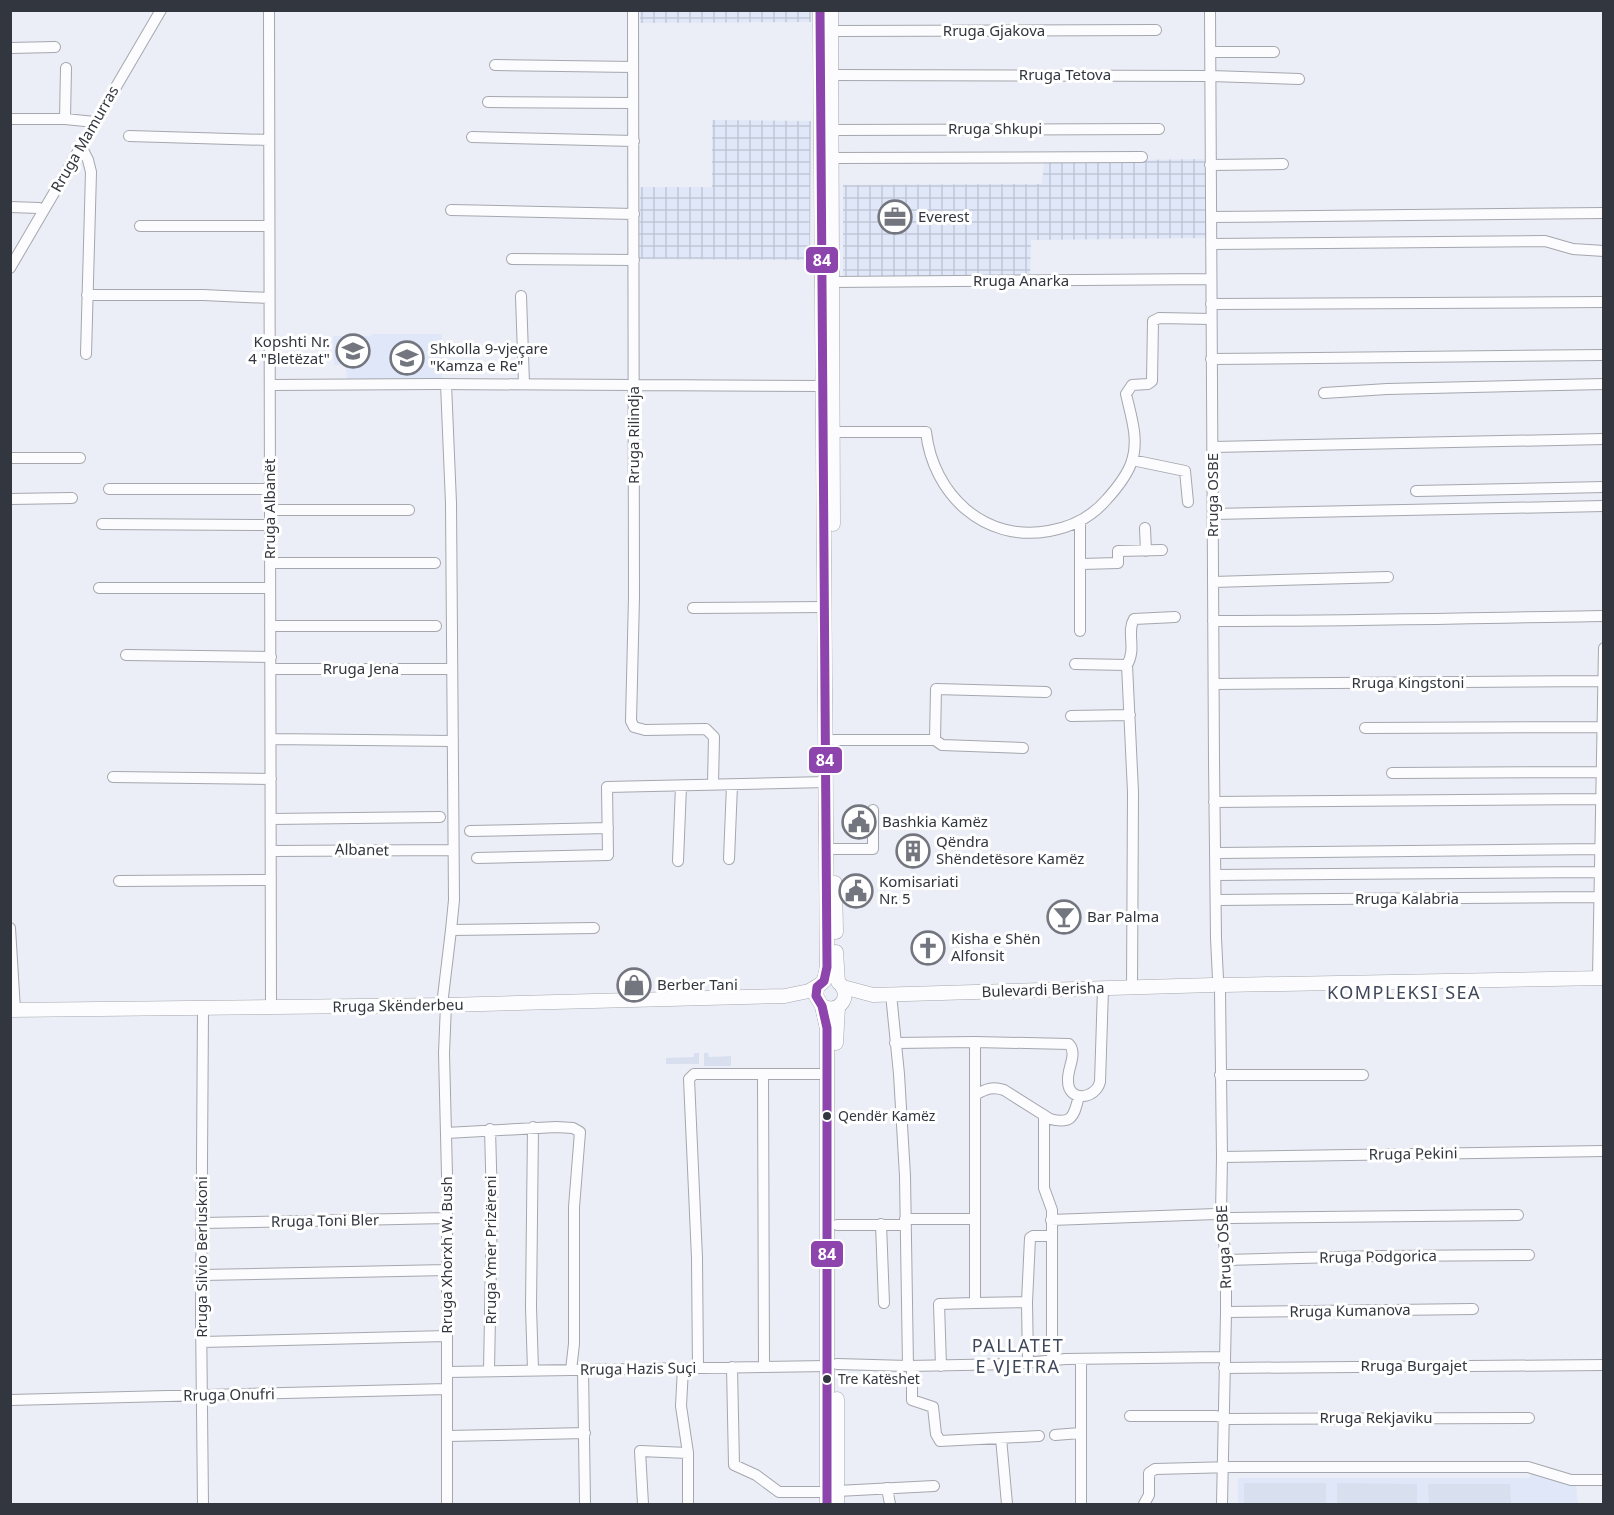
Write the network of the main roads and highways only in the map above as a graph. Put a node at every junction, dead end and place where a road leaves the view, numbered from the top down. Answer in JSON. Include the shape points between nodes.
{"nodes":[{"id":1,"x":820,"y":10,"type":"edge"},
{"id":2,"x":831,"y":10,"type":"edge"},
{"id":3,"x":830,"y":782,"type":"junction"},
{"id":4,"x":1600,"y":978,"type":"edge"},
{"id":5,"x":831,"y":984,"type":"junction"},
{"id":6,"x":873,"y":995,"type":"junction"},
{"id":7,"x":785,"y":996,"type":"junction"},
{"id":8,"x":820,"y":1005,"type":"junction"},
{"id":9,"x":840,"y":1005,"type":"junction"},
{"id":10,"x":13,"y":1010,"type":"edge"},
{"id":11,"x":833,"y":1365,"type":"junction"},
{"id":12,"x":832,"y":1498,"type":"edge"}],
"edges":[{"from":1,"to":3,"type":"main road","via":[[824,607]]},
{"from":2,"to":3,"type":"main road","via":[[834,741]]},
{"from":3,"to":5,"type":"main road","via":[[827,967]]},
{"from":3,"to":5,"type":"main road","via":[[836,967]]},
{"from":4,"to":6,"type":"main road","name":"Bulevardi Berisha"},
{"from":5,"to":6,"type":"main road","name":"Bulevardi Berisha"},
{"from":5,"to":7,"type":"main road","name":"Rruga Skënderbeu"},
{"from":5,"to":8,"type":"main road","via":[[816,993]]},
{"from":5,"to":9,"type":"main road","via":[[845,994]]},
{"from":6,"to":9,"type":"main road","name":"Bulevardi Berisha"},
{"from":7,"to":8,"type":"main road","name":"Rruga Skënderbeu"},
{"from":7,"to":10,"type":"main road","name":"Rruga Skënderbeu"},
{"from":8,"to":9,"type":"main road","via":[[830,1009]]},
{"from":8,"to":11,"type":"main road","via":[[827,1028]]},
{"from":9,"to":11,"type":"main road","via":[[836,1018]]},
{"from":11,"to":12,"type":"main road"}]}
